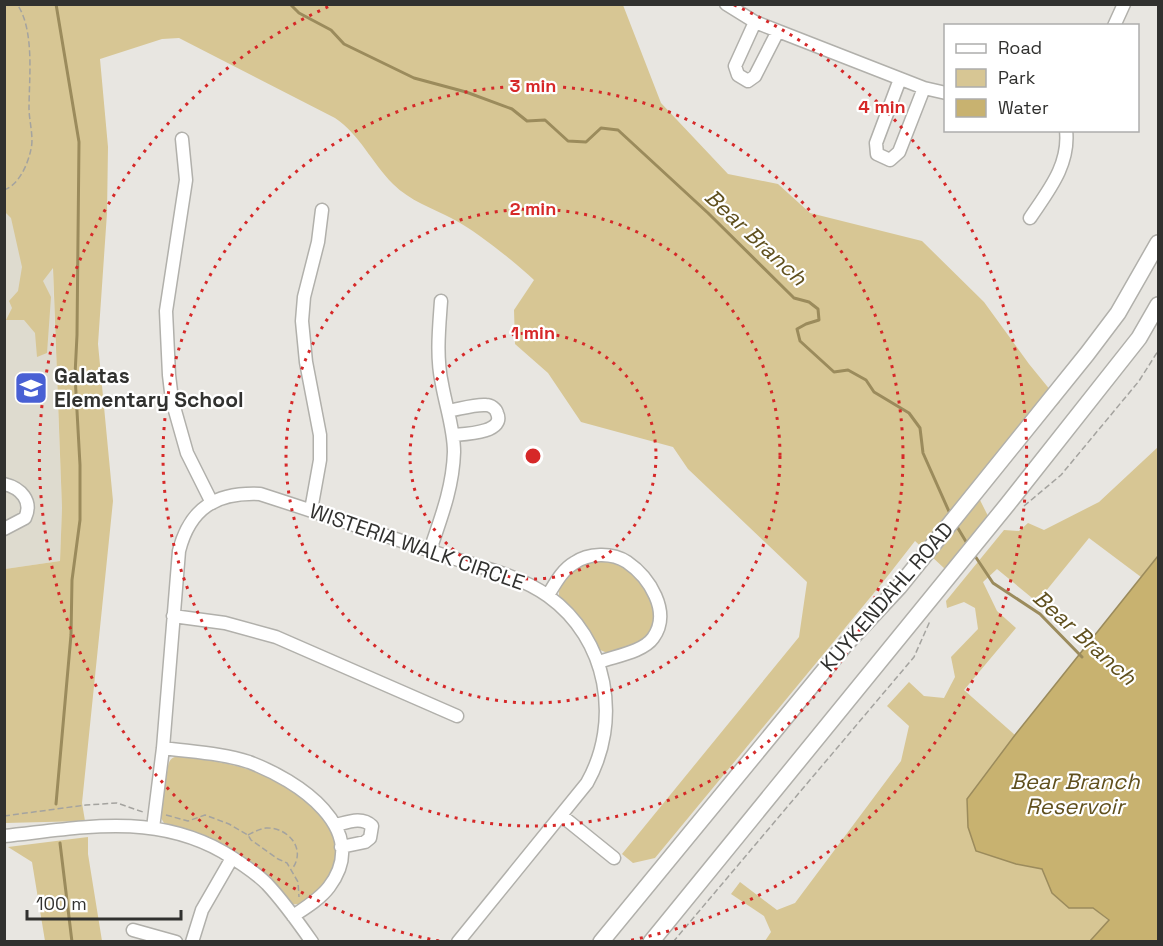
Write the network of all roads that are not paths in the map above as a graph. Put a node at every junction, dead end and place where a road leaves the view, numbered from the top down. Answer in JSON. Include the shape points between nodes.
{"nodes":[{"id":1,"x":726,"y":4,"type":"edge"},
{"id":2,"x":1124,"y":4,"type":"edge"},
{"id":3,"x":755,"y":22,"type":"junction"},
{"id":4,"x":1115,"y":24,"type":"edge"},
{"id":5,"x":778,"y":32,"type":"junction"},
{"id":6,"x":900,"y":79,"type":"junction"},
{"id":7,"x":924,"y":88,"type":"junction"},
{"id":8,"x":944,"y":93,"type":"edge"},
{"id":9,"x":1066,"y":132,"type":"edge"},
{"id":10,"x":182,"y":139,"type":"dead end"},
{"id":11,"x":322,"y":210,"type":"dead end"},
{"id":12,"x":1030,"y":218,"type":"dead end"},
{"id":13,"x":1158,"y":243,"type":"edge"},
{"id":14,"x":441,"y":302,"type":"dead end"},
{"id":15,"x":1158,"y":305,"type":"edge"},
{"id":16,"x":448,"y":411,"type":"junction"},
{"id":17,"x":453,"y":435,"type":"junction"},
{"id":18,"x":4,"y":484,"type":"edge"},
{"id":19,"x":212,"y":503,"type":"junction"},
{"id":20,"x":311,"y":510,"type":"junction"},
{"id":21,"x":4,"y":529,"type":"edge"},
{"id":22,"x":430,"y":550,"type":"junction"},
{"id":23,"x":548,"y":595,"type":"junction"},
{"id":24,"x":173,"y":616,"type":"junction"},
{"id":25,"x":599,"y":662,"type":"junction"},
{"id":26,"x":457,"y":716,"type":"dead end"},
{"id":27,"x":163,"y":748,"type":"junction"},
{"id":28,"x":562,"y":816,"type":"junction"},
{"id":29,"x":336,"y":825,"type":"junction"},
{"id":30,"x":153,"y":828,"type":"junction"},
{"id":31,"x":4,"y":836,"type":"edge"},
{"id":32,"x":341,"y":847,"type":"junction"},
{"id":33,"x":232,"y":858,"type":"junction"},
{"id":34,"x":614,"y":858,"type":"dead end"},
{"id":35,"x":293,"y":916,"type":"junction"},
{"id":36,"x":133,"y":930,"type":"dead end"},
{"id":37,"x":176,"y":942,"type":"edge"},
{"id":38,"x":192,"y":942,"type":"edge"},
{"id":39,"x":312,"y":942,"type":"edge"},
{"id":40,"x":458,"y":942,"type":"edge"},
{"id":41,"x":601,"y":942,"type":"edge"},
{"id":42,"x":651,"y":942,"type":"edge"}],
"edges":[{"from":1,"to":3,"type":"street"},
{"from":2,"to":4,"type":"street"},
{"from":3,"to":5,"type":"street"},
{"from":3,"to":5,"type":"street","via":[[735,66],[738,75],[748,81],[756,76]]},
{"from":5,"to":6,"type":"street"},
{"from":6,"to":7,"type":"street"},
{"from":6,"to":7,"type":"street","via":[[876,143],[877,154],[890,160],[899,152]]},
{"from":7,"to":8,"type":"street"},
{"from":9,"to":12,"type":"street","via":[[1065,158]]},
{"from":10,"to":19,"type":"street","via":[[186,180],[166,311],[169,375],[187,453]]},
{"from":11,"to":20,"type":"street","via":[[302,321],[320,435]]},
{"from":13,"to":41,"type":"main road","name":"KUYKENDAHL ROAD","via":[[1118,313],[982,485]]},
{"from":14,"to":16,"type":"street","via":[[438,361]]},
{"from":15,"to":42,"type":"main road","name":"KUYKENDAHL ROAD","via":[[1138,338],[928,610]]},
{"from":16,"to":17,"type":"street"},
{"from":16,"to":17,"type":"street","via":[[486,404],[492,406],[499,419],[489,430]]},
{"from":17,"to":22,"type":"street","via":[[450,486]]},
{"from":18,"to":21,"type":"street","via":[[20,491],[29,506],[25,518]]},
{"from":19,"to":20,"type":"street","name":"WISTERIA WALK CIRCLE","via":[[226,496],[260,494]]},
{"from":19,"to":24,"type":"street","name":"WISTERIA WALK CIRCLE","via":[[196,513],[183,536]]},
{"from":20,"to":22,"type":"street","name":"WISTERIA WALK CIRCLE"},
{"from":22,"to":23,"type":"street","name":"WISTERIA WALK CIRCLE","via":[[508,576]]},
{"from":23,"to":25,"type":"street","name":"WISTERIA WALK CIRCLE","via":[[578,625]]},
{"from":23,"to":25,"type":"street","via":[[572,563],[595,556],[627,562],[645,580],[661,610],[653,638],[646,645]]},
{"from":24,"to":26,"type":"street","via":[[225,623],[276,637]]},
{"from":24,"to":27,"type":"street","name":"WISTERIA WALK CIRCLE"},
{"from":25,"to":28,"type":"street","name":"WISTERIA WALK CIRCLE","via":[[606,701],[603,740],[594,771]]},
{"from":27,"to":29,"type":"street","via":[[249,762],[296,786],[318,803]]},
{"from":27,"to":30,"type":"street","name":"WISTERIA WALK CIRCLE"},
{"from":28,"to":34,"type":"street"},
{"from":28,"to":40,"type":"street","name":"WISTERIA WALK CIRCLE"},
{"from":29,"to":32,"type":"street"},
{"from":29,"to":32,"type":"street","via":[[360,820],[372,826],[365,842]]},
{"from":30,"to":31,"type":"street","via":[[82,827]]},
{"from":30,"to":33,"type":"street","via":[[189,837]]},
{"from":32,"to":35,"type":"street","via":[[340,866],[328,889]]},
{"from":33,"to":35,"type":"street","via":[[265,883]]},
{"from":33,"to":38,"type":"street","via":[[202,910]]},
{"from":35,"to":39,"type":"street"},
{"from":36,"to":37,"type":"street"}]}
